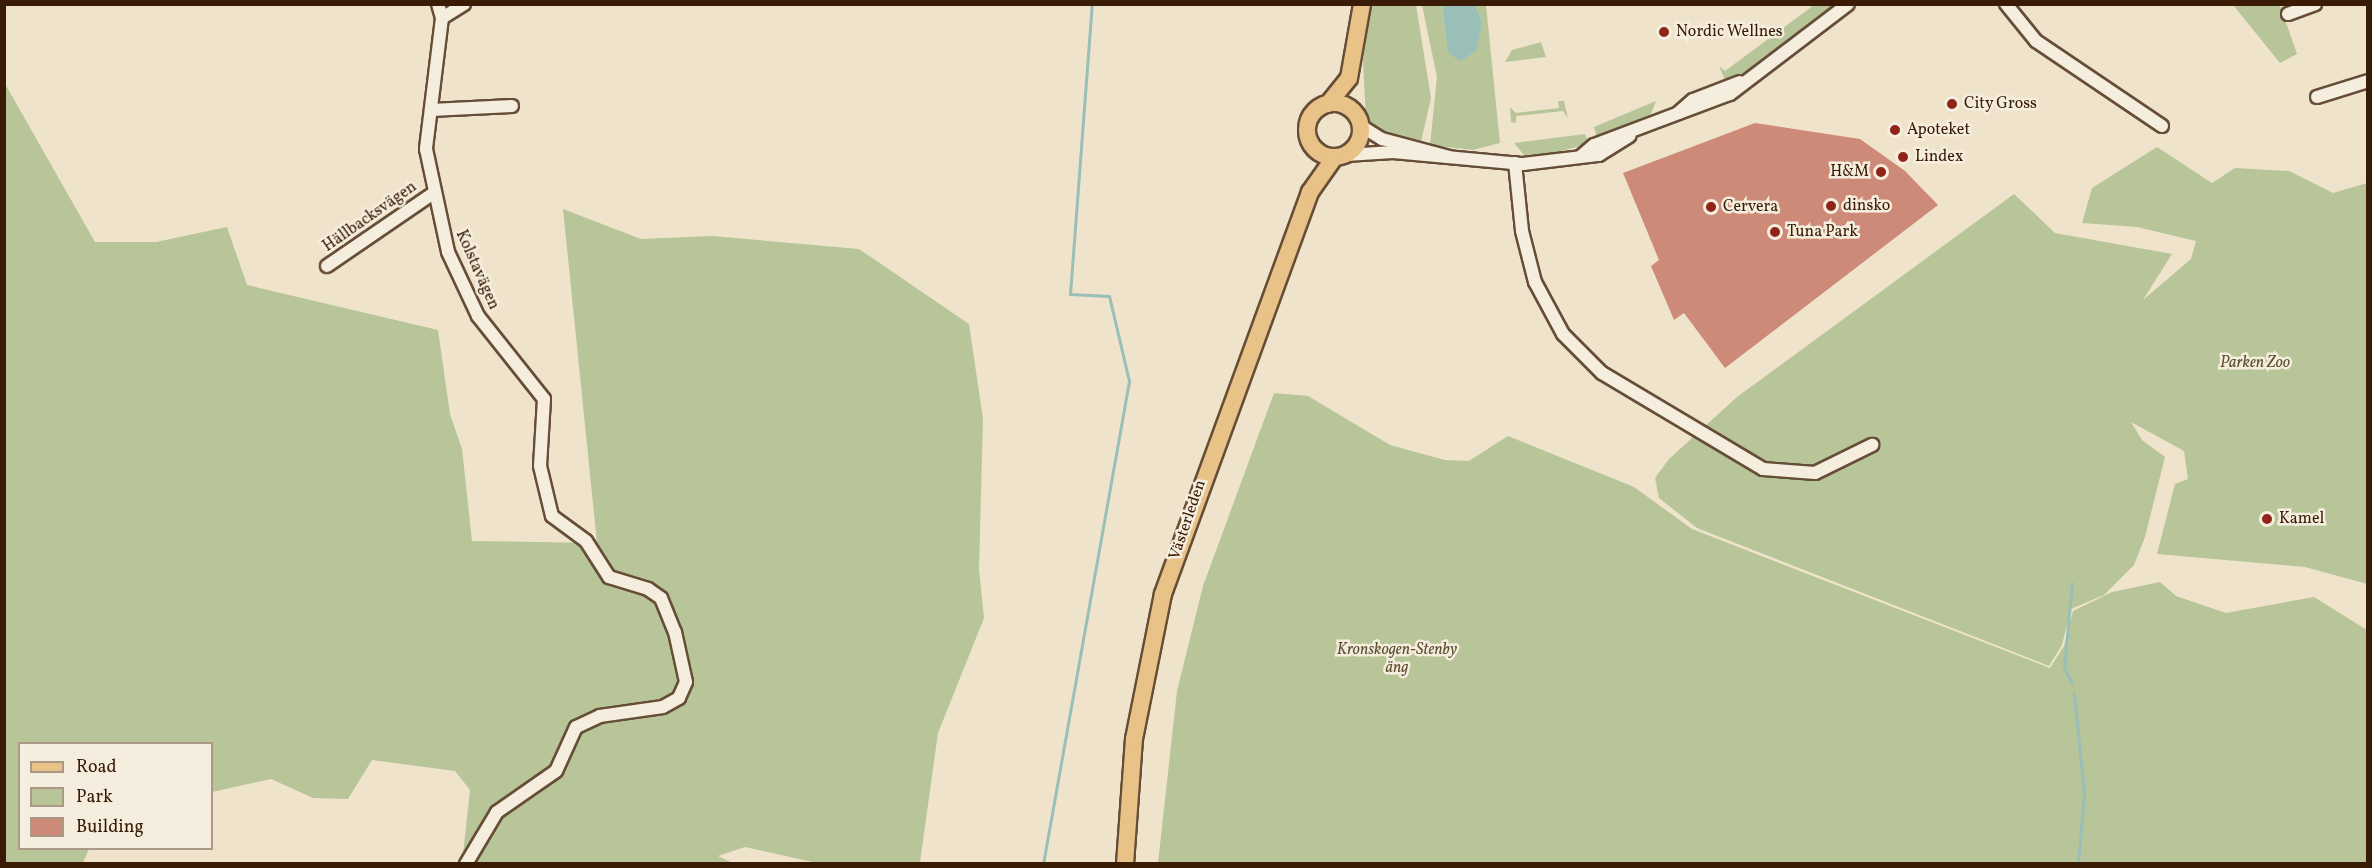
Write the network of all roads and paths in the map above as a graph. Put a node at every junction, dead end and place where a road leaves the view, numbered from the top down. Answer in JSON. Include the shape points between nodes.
{"nodes":[{"id":1,"x":438,"y":4,"type":"edge"},
{"id":2,"x":464,"y":4,"type":"edge"},
{"id":3,"x":1362,"y":4,"type":"edge"},
{"id":4,"x":2006,"y":4,"type":"edge"},
{"id":5,"x":2315,"y":4,"type":"edge"},
{"id":6,"x":1845,"y":6,"type":"edge"},
{"id":7,"x":2288,"y":14,"type":"dead end"},
{"id":8,"x":442,"y":18,"type":"junction"},
{"id":9,"x":1355,"y":57,"type":"junction"},
{"id":10,"x":2367,"y":81,"type":"edge"},
{"id":11,"x":2317,"y":98,"type":"dead end"},
{"id":12,"x":1328,"y":104,"type":"junction"},
{"id":13,"x":512,"y":106,"type":"dead end"},
{"id":14,"x":431,"y":110,"type":"junction"},
{"id":15,"x":1359,"y":121,"type":"junction"},
{"id":16,"x":2162,"y":126,"type":"dead end"},
{"id":17,"x":1310,"y":144,"type":"junction"},
{"id":18,"x":1340,"y":156,"type":"junction"},
{"id":19,"x":1449,"y":157,"type":"junction"},
{"id":20,"x":1515,"y":164,"type":"junction"},
{"id":21,"x":1310,"y":192,"type":"junction"},
{"id":22,"x":432,"y":194,"type":"junction"},
{"id":23,"x":327,"y":266,"type":"dead end"},
{"id":24,"x":1872,"y":445,"type":"dead end"},
{"id":25,"x":466,"y":864,"type":"edge"},
{"id":26,"x":1125,"y":864,"type":"edge"}],
"edges":[{"from":1,"to":8,"type":"street"},
{"from":2,"to":8,"type":"street"},
{"from":3,"to":9,"type":"main road"},
{"from":4,"to":16,"type":"street","via":[[2036,41]]},
{"from":5,"to":7,"type":"street"},
{"from":6,"to":20,"type":"street","via":[[1747,81],[1693,100],[1678,113],[1599,155]]},
{"from":8,"to":14,"type":"street","name":"Kolstavägen"},
{"from":9,"to":12,"type":"main road","via":[[1343,91]]},
{"from":9,"to":15,"type":"main road"},
{"from":10,"to":11,"type":"street"},
{"from":12,"to":15,"type":"main road","via":[[1342,104]]},
{"from":12,"to":17,"type":"main road","via":[[1309,119]]},
{"from":13,"to":14,"type":"street"},
{"from":14,"to":22,"type":"street","name":"Kolstavägen","via":[[426,149]]},
{"from":15,"to":18,"type":"main road","via":[[1358,142]]},
{"from":15,"to":19,"type":"street","via":[[1382,139]]},
{"from":17,"to":18,"type":"main road"},
{"from":17,"to":21,"type":"main road","name":"Västerleden"},
{"from":18,"to":19,"type":"street"},
{"from":18,"to":21,"type":"main road","name":"Västerleden"},
{"from":19,"to":20,"type":"street"},
{"from":20,"to":24,"type":"street","via":[[1521,231],[1535,282],[1563,334],[1602,374],[1763,469],[1815,473]]},
{"from":21,"to":26,"type":"main road","name":"Västerleden","via":[[1163,594],[1134,739]]},
{"from":22,"to":23,"type":"street","name":"Hällbacksvägen"},
{"from":22,"to":25,"type":"street","name":"Kolstavägen","via":[[448,252],[478,316],[544,399],[540,466],[551,514],[586,541],[609,577],[648,589],[665,605],[684,691],[663,707],[600,716],[576,728],[556,771],[497,812]]}]}
